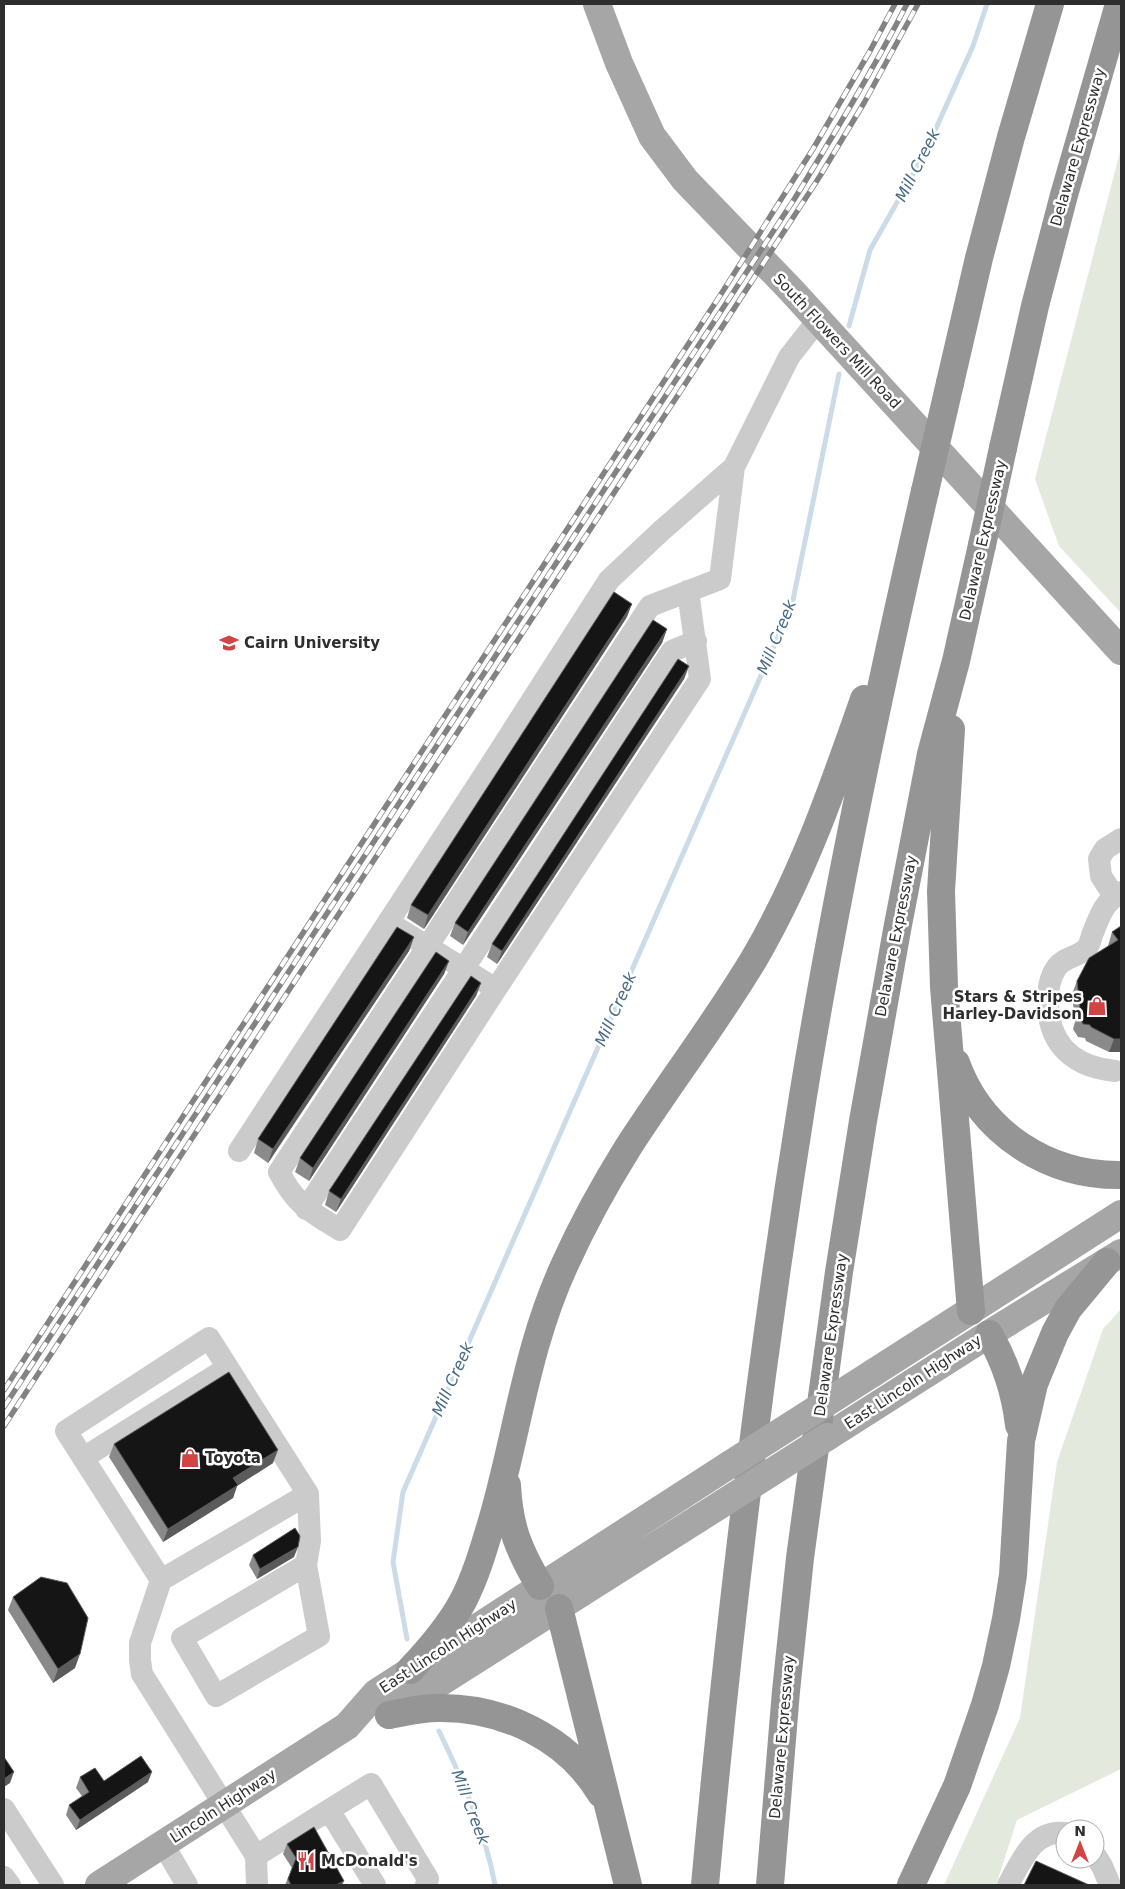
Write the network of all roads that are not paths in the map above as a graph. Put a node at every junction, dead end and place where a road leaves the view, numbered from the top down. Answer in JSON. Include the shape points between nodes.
{"nodes":[{"id":1,"x":597,"y":4,"type":"edge"},
{"id":2,"x":1050,"y":4,"type":"edge"},
{"id":3,"x":1119,"y":4,"type":"edge"},
{"id":4,"x":818,"y":320,"type":"junction"},
{"id":5,"x":734,"y":467,"type":"junction"},
{"id":6,"x":903,"y":584,"type":"junction"},
{"id":7,"x":688,"y":591,"type":"junction"},
{"id":8,"x":696,"y":641,"type":"junction"},
{"id":9,"x":1121,"y":651,"type":"edge"},
{"id":10,"x":956,"y":661,"type":"junction"},
{"id":11,"x":1121,"y":839,"type":"edge"},
{"id":12,"x":1118,"y":894,"type":"edge"},
{"id":13,"x":388,"y":922,"type":"junction"},
{"id":14,"x":428,"y":948,"type":"junction"},
{"id":15,"x":462,"y":969,"type":"junction"},
{"id":16,"x":496,"y":988,"type":"junction"},
{"id":17,"x":948,"y":1040,"type":"junction"},
{"id":18,"x":1115,"y":1071,"type":"dead end"},
{"id":19,"x":239,"y":1151,"type":"dead end"},
{"id":20,"x":1121,"y":1175,"type":"edge"},
{"id":21,"x":306,"y":1209,"type":"junction"},
{"id":22,"x":1121,"y":1214,"type":"edge"},
{"id":23,"x":1114,"y":1258,"type":"edge"},
{"id":24,"x":971,"y":1311,"type":"junction"},
{"id":25,"x":989,"y":1334,"type":"junction"},
{"id":26,"x":227,"y":1368,"type":"junction"},
{"id":27,"x":1022,"y":1441,"type":"junction"},
{"id":28,"x":83,"y":1458,"type":"junction"},
{"id":29,"x":507,"y":1466,"type":"junction"},
{"id":30,"x":308,"y":1494,"type":"junction"},
{"id":31,"x":306,"y":1565,"type":"junction"},
{"id":32,"x":160,"y":1580,"type":"junction"},
{"id":33,"x":540,"y":1586,"type":"junction"},
{"id":34,"x":559,"y":1608,"type":"junction"},
{"id":35,"x":410,"y":1670,"type":"junction"},
{"id":36,"x":389,"y":1715,"type":"junction"},
{"id":37,"x":347,"y":1726,"type":"junction"},
{"id":38,"x":224,"y":1805,"type":"junction"},
{"id":39,"x":4,"y":1809,"type":"edge"},
{"id":40,"x":329,"y":1810,"type":"junction"},
{"id":41,"x":610,"y":1811,"type":"junction"},
{"id":42,"x":1055,"y":1832,"type":"edge"},
{"id":43,"x":163,"y":1844,"type":"junction"},
{"id":44,"x":256,"y":1856,"type":"junction"},
{"id":45,"x":1103,"y":1869,"type":"edge"},
{"id":46,"x":4,"y":1877,"type":"edge"},
{"id":47,"x":111,"y":1882,"type":"edge"},
{"id":48,"x":10,"y":1885,"type":"edge"},
{"id":49,"x":53,"y":1885,"type":"edge"},
{"id":50,"x":187,"y":1885,"type":"edge"},
{"id":51,"x":257,"y":1885,"type":"edge"},
{"id":52,"x":375,"y":1885,"type":"edge"},
{"id":53,"x":426,"y":1885,"type":"edge"},
{"id":54,"x":628,"y":1885,"type":"edge"},
{"id":55,"x":705,"y":1885,"type":"edge"},
{"id":56,"x":770,"y":1885,"type":"edge"},
{"id":57,"x":911,"y":1885,"type":"edge"},
{"id":58,"x":1008,"y":1885,"type":"edge"},
{"id":59,"x":1110,"y":1885,"type":"edge"}],
"edges":[{"from":1,"to":4,"type":"main road","name":"South Flowers Mill Road","via":[[652,136],[685,180]]},
{"from":2,"to":6,"type":"highway","bridge":true,"via":[[979,258]]},
{"from":3,"to":10,"type":"highway","name":"Delaware Expressway","bridge":true,"via":[[1035,306]]},
{"from":4,"to":5,"type":"lane","via":[[789,356]]},
{"from":4,"to":9,"type":"main road","name":"South Flowers Mill Road"},
{"from":5,"to":7,"type":"lane","via":[[720,579]]},
{"from":5,"to":13,"type":"lane","via":[[609,580]]},
{"from":6,"to":29,"type":"highway","via":[[830,794],[794,882],[754,958],[627,1150],[564,1265],[537,1335]]},
{"from":6,"to":55,"type":"highway","via":[[837,906],[799,1119],[763,1358],[736,1570]]},
{"from":7,"to":8,"type":"lane"},
{"from":7,"to":14,"type":"lane","via":[[650,606]]},
{"from":8,"to":15,"type":"lane","via":[[672,651]]},
{"from":8,"to":16,"type":"lane","via":[[700,679]]},
{"from":10,"to":17,"type":"highway","via":[[941,891]]},
{"from":10,"to":56,"type":"highway","name":"Delaware Expressway","via":[[931,754],[896,930],[839,1272],[799,1568]]},
{"from":11,"to":12,"type":"lane","via":[[1105,849],[1099,859],[1102,876]]},
{"from":12,"to":18,"type":"lane","via":[[1107,902],[1086,949],[1056,968],[1047,996],[1050,1025],[1062,1048],[1084,1065]]},
{"from":13,"to":14,"type":"lane"},
{"from":13,"to":19,"type":"lane"},
{"from":14,"to":15,"type":"lane"},
{"from":14,"to":21,"type":"lane","via":[[279,1172],[287,1189]]},
{"from":15,"to":16,"type":"lane"},
{"from":15,"to":21,"type":"lane"},
{"from":16,"to":21,"type":"lane","via":[[340,1230]]},
{"from":17,"to":20,"type":"highway","via":[[974,1100],[1005,1135],[1030,1153],[1066,1168]]},
{"from":17,"to":24,"type":"highway"},
{"from":22,"to":24,"type":"main road","name":"East Lincoln Highway"},
{"from":23,"to":25,"type":"main road","name":"East Lincoln Highway"},
{"from":23,"to":27,"type":"highway","via":[[1068,1309],[1055,1333],[1034,1384]]},
{"from":24,"to":25,"type":"main road"},
{"from":24,"to":33,"type":"main road","name":"East Lincoln Highway","bridge":true},
{"from":25,"to":27,"type":"highway","via":[[1013,1387]]},
{"from":25,"to":34,"type":"main road","name":"East Lincoln Highway","bridge":true},
{"from":26,"to":28,"type":"lane"},
{"from":26,"to":28,"type":"lane","via":[[209,1338],[66,1431]]},
{"from":26,"to":30,"type":"lane"},
{"from":27,"to":57,"type":"highway","via":[[1013,1575],[996,1666],[957,1786]]},
{"from":28,"to":32,"type":"lane"},
{"from":29,"to":33,"type":"highway","via":[[512,1528]]},
{"from":29,"to":35,"type":"highway","via":[[483,1552],[462,1602],[449,1624]]},
{"from":30,"to":31,"type":"lane","via":[[310,1541]]},
{"from":30,"to":32,"type":"lane"},
{"from":31,"to":31,"type":"lane","via":[[318,1636],[216,1696],[182,1638]]},
{"from":32,"to":38,"type":"lane","via":[[140,1643],[142,1674]]},
{"from":33,"to":34,"type":"main road"},
{"from":33,"to":35,"type":"main road","name":"East Lincoln Highway"},
{"from":34,"to":36,"type":"main road","name":"East Lincoln Highway"},
{"from":34,"to":41,"type":"highway"},
{"from":35,"to":37,"type":"main road","name":"East Lincoln Highway","via":[[376,1693]]},
{"from":36,"to":37,"type":"main road","name":"East Lincoln Highway"},
{"from":36,"to":41,"type":"highway","via":[[420,1709],[455,1708],[514,1721],[567,1753],[596,1785]]},
{"from":37,"to":38,"type":"main road","name":"Lincoln Highway"},
{"from":38,"to":43,"type":"main road","name":"Lincoln Highway"},
{"from":38,"to":44,"type":"lane"},
{"from":39,"to":49,"type":"lane"},
{"from":40,"to":44,"type":"lane"},
{"from":40,"to":52,"type":"lane"},
{"from":40,"to":53,"type":"lane","via":[[371,1784],[428,1879]]},
{"from":41,"to":54,"type":"highway"},
{"from":42,"to":58,"type":"lane","via":[[1042,1836],[1028,1850]]},
{"from":43,"to":47,"type":"main road","name":"Lincoln Highway"},
{"from":43,"to":50,"type":"lane"},
{"from":44,"to":51,"type":"lane"},
{"from":45,"to":59,"type":"lane"},
{"from":46,"to":48,"type":"lane"}]}
